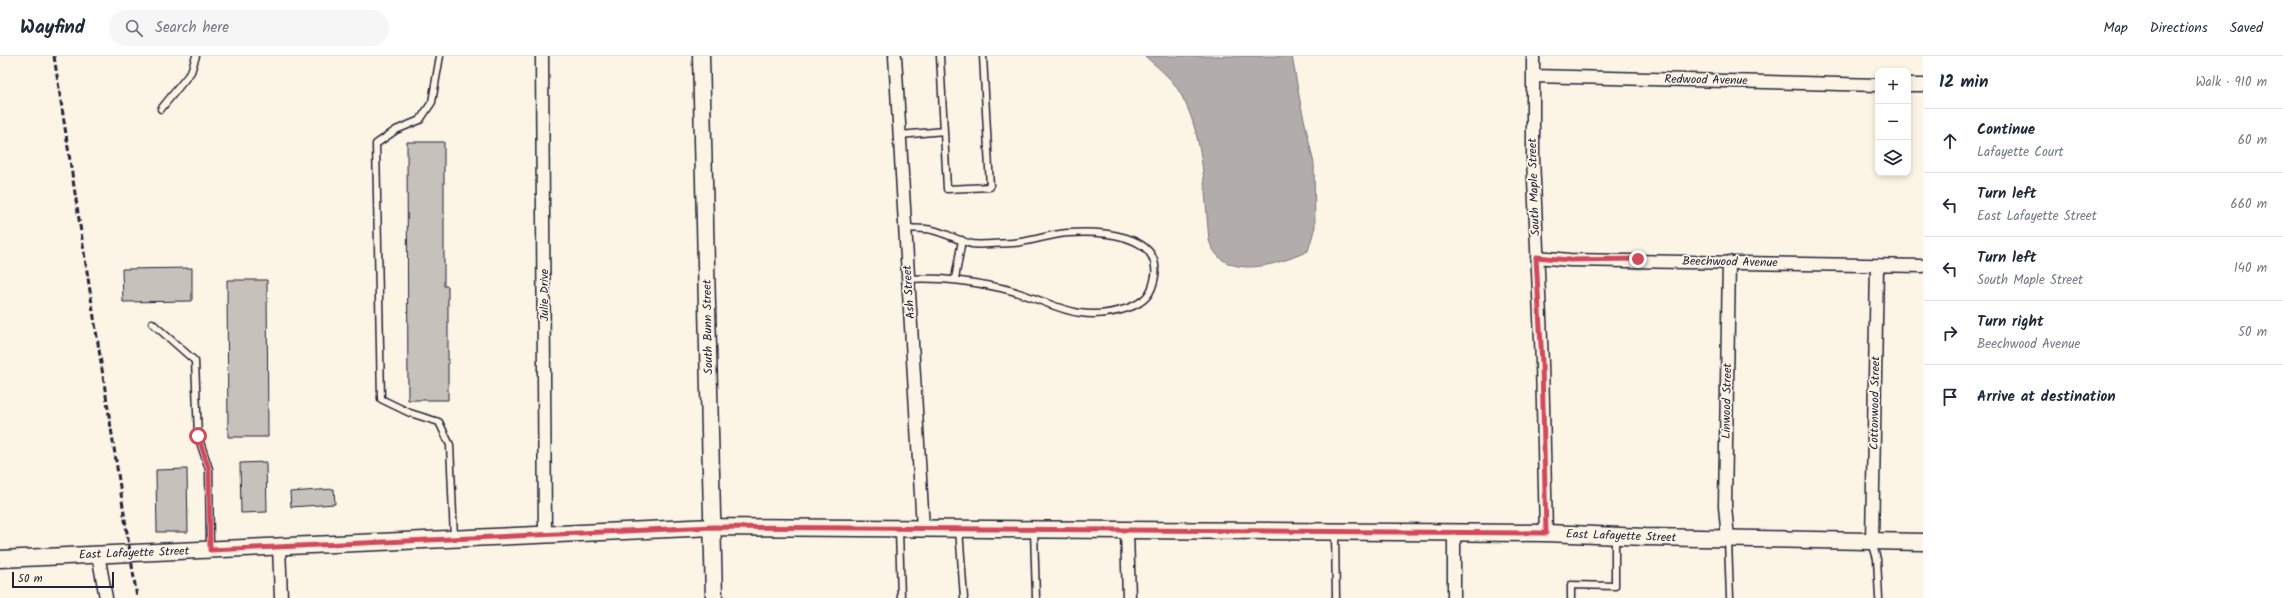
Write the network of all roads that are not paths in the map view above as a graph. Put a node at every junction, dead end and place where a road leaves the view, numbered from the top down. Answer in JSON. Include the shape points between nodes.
{"nodes":[{"id":1,"x":196,"y":56,"type":"edge"},
{"id":2,"x":440,"y":56,"type":"edge"},
{"id":3,"x":542,"y":56,"type":"edge"},
{"id":4,"x":701,"y":56,"type":"edge"},
{"id":5,"x":895,"y":56,"type":"edge"},
{"id":6,"x":940,"y":56,"type":"edge"},
{"id":7,"x":983,"y":56,"type":"edge"},
{"id":8,"x":1533,"y":56,"type":"edge"},
{"id":9,"x":1533,"y":76,"type":"junction"},
{"id":10,"x":1875,"y":85,"type":"edge"},
{"id":11,"x":1911,"y":85,"type":"edge"},
{"id":12,"x":1923,"y":85,"type":"edge"},
{"id":13,"x":160,"y":108,"type":"dead end"},
{"id":14,"x":944,"y":131,"type":"junction"},
{"id":15,"x":900,"y":135,"type":"junction"},
{"id":16,"x":905,"y":228,"type":"junction"},
{"id":17,"x":962,"y":240,"type":"junction"},
{"id":18,"x":1536,"y":257,"type":"junction"},
{"id":19,"x":1729,"y":262,"type":"junction"},
{"id":20,"x":1877,"y":266,"type":"junction"},
{"id":21,"x":1923,"y":266,"type":"edge"},
{"id":22,"x":955,"y":278,"type":"junction"},
{"id":23,"x":908,"y":279,"type":"junction"},
{"id":24,"x":152,"y":323,"type":"dead end"},
{"id":25,"x":713,"y":527,"type":"junction"},
{"id":26,"x":899,"y":528,"type":"junction"},
{"id":27,"x":923,"y":528,"type":"junction"},
{"id":28,"x":959,"y":529,"type":"junction"},
{"id":29,"x":1034,"y":530,"type":"junction"},
{"id":30,"x":1127,"y":532,"type":"junction"},
{"id":31,"x":1335,"y":533,"type":"junction"},
{"id":32,"x":1546,"y":533,"type":"junction"},
{"id":33,"x":545,"y":534,"type":"junction"},
{"id":34,"x":1454,"y":534,"type":"junction"},
{"id":35,"x":1615,"y":536,"type":"junction"},
{"id":36,"x":454,"y":538,"type":"junction"},
{"id":37,"x":1728,"y":539,"type":"junction"},
{"id":38,"x":1872,"y":541,"type":"junction"},
{"id":39,"x":1923,"y":542,"type":"edge"},
{"id":40,"x":279,"y":546,"type":"junction"},
{"id":41,"x":210,"y":550,"type":"junction"},
{"id":42,"x":98,"y":554,"type":"junction"},
{"id":43,"x":0,"y":559,"type":"edge"},
{"id":44,"x":106,"y":598,"type":"edge"},
{"id":45,"x":281,"y":598,"type":"edge"},
{"id":46,"x":714,"y":598,"type":"edge"},
{"id":47,"x":901,"y":598,"type":"edge"},
{"id":48,"x":964,"y":598,"type":"edge"},
{"id":49,"x":1036,"y":598,"type":"edge"},
{"id":50,"x":1129,"y":598,"type":"edge"},
{"id":51,"x":1336,"y":598,"type":"edge"},
{"id":52,"x":1454,"y":598,"type":"edge"},
{"id":53,"x":1570,"y":598,"type":"edge"},
{"id":54,"x":1730,"y":598,"type":"edge"},
{"id":55,"x":1879,"y":598,"type":"edge"}],
"edges":[{"from":1,"to":13,"type":"lane","via":[[191,72]]},
{"from":2,"to":36,"type":"lane","via":[[432,102],[420,120],[396,130],[376,144],[382,399],[410,413],[439,422],[450,445]]},
{"from":3,"to":33,"type":"street","name":"Julie Drive"},
{"from":4,"to":25,"type":"street","name":"South Bunn Street"},
{"from":5,"to":15,"type":"street","name":"Ash Street"},
{"from":6,"to":14,"type":"lane"},
{"from":7,"to":14,"type":"lane","via":[[990,187],[947,189]]},
{"from":8,"to":9,"type":"street","name":"South Maple Street"},
{"from":9,"to":10,"type":"street","name":"Redwood Avenue"},
{"from":9,"to":18,"type":"street","name":"South Maple Street"},
{"from":11,"to":12,"type":"street"},
{"from":14,"to":15,"type":"lane"},
{"from":15,"to":16,"type":"street","name":"Ash Street"},
{"from":16,"to":17,"type":"lane","via":[[931,229]]},
{"from":16,"to":23,"type":"street","name":"Ash Street"},
{"from":17,"to":22,"type":"lane"},
{"from":17,"to":22,"type":"lane","via":[[972,244],[1019,242],[1084,232],[1136,241],[1152,253],[1156,269],[1153,287],[1149,296],[1139,304],[1095,316],[1061,309],[1024,293]]},
{"from":18,"to":19,"type":"street","name":"Beechwood Avenue","via":[[1570,260]]},
{"from":18,"to":32,"type":"street","name":"South Maple Street","via":[[1542,363]]},
{"from":19,"to":20,"type":"street","name":"Beechwood Avenue"},
{"from":19,"to":37,"type":"street","name":"Linwood Street","via":[[1725,506]]},
{"from":20,"to":21,"type":"street","name":"Beechwood Avenue"},
{"from":20,"to":38,"type":"street","name":"Cottonwood Street"},
{"from":22,"to":23,"type":"lane"},
{"from":23,"to":27,"type":"street","name":"Ash Street"},
{"from":24,"to":41,"type":"lane","via":[[195,361],[198,436],[209,469]]},
{"from":25,"to":26,"type":"street","name":"East Lafayette Street"},
{"from":25,"to":33,"type":"street","name":"East Lafayette Street"},
{"from":25,"to":46,"type":"street","name":"South Bunn Street"},
{"from":26,"to":27,"type":"street","name":"East Lafayette Street"},
{"from":26,"to":47,"type":"lane"},
{"from":27,"to":28,"type":"street","name":"East Lafayette Street"},
{"from":28,"to":29,"type":"street","name":"East Lafayette Street"},
{"from":28,"to":48,"type":"lane"},
{"from":29,"to":30,"type":"street","name":"East Lafayette Street"},
{"from":29,"to":49,"type":"lane"},
{"from":30,"to":31,"type":"street","name":"East Lafayette Street"},
{"from":30,"to":50,"type":"street"},
{"from":31,"to":34,"type":"street","name":"East Lafayette Street"},
{"from":31,"to":51,"type":"lane"},
{"from":32,"to":34,"type":"street","name":"East Lafayette Street"},
{"from":32,"to":35,"type":"street","name":"East Lafayette Street"},
{"from":33,"to":36,"type":"street","name":"East Lafayette Street"},
{"from":34,"to":52,"type":"street"},
{"from":35,"to":37,"type":"street","name":"East Lafayette Street"},
{"from":35,"to":53,"type":"lane","via":[[1615,586],[1571,585]]},
{"from":36,"to":40,"type":"street","name":"East Lafayette Street"},
{"from":37,"to":38,"type":"street","name":"East Lafayette Street"},
{"from":37,"to":54,"type":"lane"},
{"from":38,"to":39,"type":"street","name":"East Lafayette Street"},
{"from":38,"to":55,"type":"lane","via":[[1878,560]]},
{"from":40,"to":41,"type":"street","name":"East Lafayette Street"},
{"from":40,"to":45,"type":"street"},
{"from":41,"to":42,"type":"street","name":"East Lafayette Street"},
{"from":42,"to":43,"type":"street","name":"East Lafayette Street"},
{"from":42,"to":44,"type":"street"}]}
